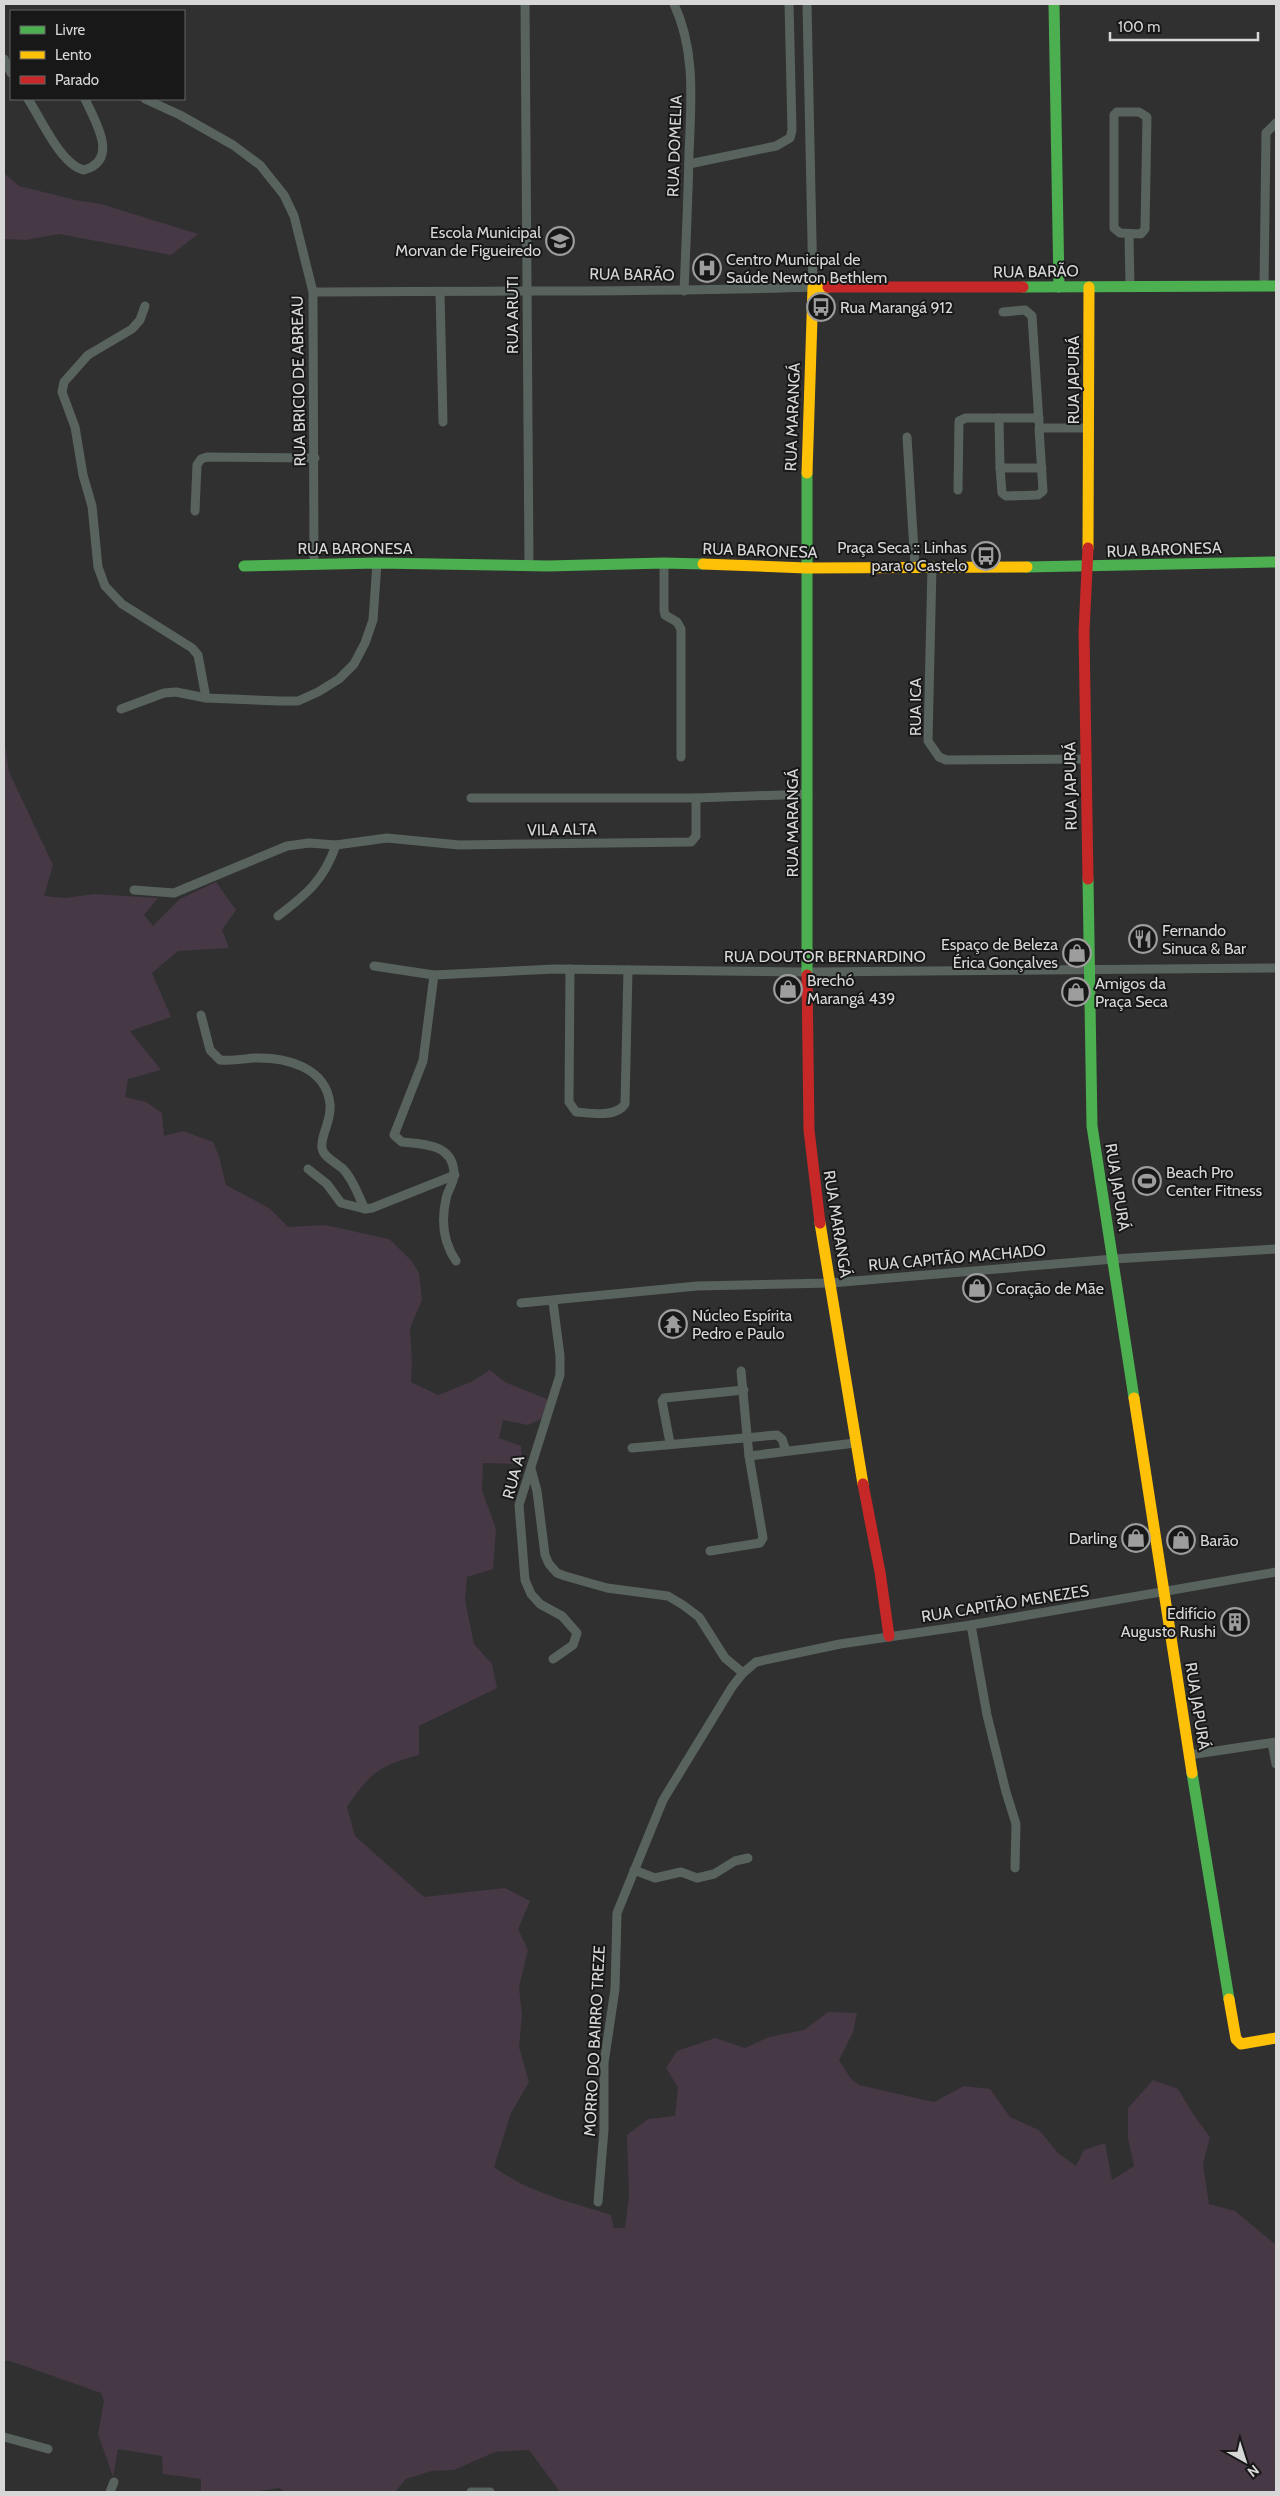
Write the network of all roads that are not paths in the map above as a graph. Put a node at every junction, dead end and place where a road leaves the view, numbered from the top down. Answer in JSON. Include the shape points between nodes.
{"nodes":[{"id":1,"x":525,"y":4,"type":"edge"},
{"id":2,"x":674,"y":4,"type":"edge"},
{"id":3,"x":789,"y":4,"type":"edge"},
{"id":4,"x":807,"y":4,"type":"edge"},
{"id":5,"x":1054,"y":4,"type":"edge"},
{"id":6,"x":4,"y":59,"type":"edge"},
{"id":7,"x":10,"y":71,"type":"edge"},
{"id":8,"x":29,"y":100,"type":"edge"},
{"id":9,"x":85,"y":100,"type":"edge"},
{"id":10,"x":147,"y":100,"type":"edge"},
{"id":11,"x":1276,"y":123,"type":"edge"},
{"id":12,"x":689,"y":164,"type":"junction"},
{"id":13,"x":1129,"y":234,"type":"junction"},
{"id":14,"x":1276,"y":236,"type":"edge"},
{"id":15,"x":1266,"y":237,"type":"junction"},
{"id":16,"x":1264,"y":286,"type":"junction"},
{"id":17,"x":1276,"y":286,"type":"edge"},
{"id":18,"x":813,"y":287,"type":"junction"},
{"id":19,"x":1058,"y":287,"type":"junction"},
{"id":20,"x":1089,"y":287,"type":"junction"},
{"id":21,"x":1130,"y":287,"type":"junction"},
{"id":22,"x":526,"y":289,"type":"junction"},
{"id":23,"x":684,"y":291,"type":"junction"},
{"id":24,"x":313,"y":292,"type":"junction"},
{"id":25,"x":440,"y":292,"type":"junction"},
{"id":26,"x":145,"y":306,"type":"dead end"},
{"id":27,"x":1002,"y":312,"type":"dead end"},
{"id":28,"x":999,"y":418,"type":"junction"},
{"id":29,"x":1039,"y":418,"type":"junction"},
{"id":30,"x":443,"y":422,"type":"dead end"},
{"id":31,"x":1040,"y":428,"type":"junction"},
{"id":32,"x":1089,"y":428,"type":"junction"},
{"id":33,"x":907,"y":437,"type":"dead end"},
{"id":34,"x":315,"y":458,"type":"junction"},
{"id":35,"x":1000,"y":468,"type":"junction"},
{"id":36,"x":1042,"y":468,"type":"junction"},
{"id":37,"x":958,"y":490,"type":"dead end"},
{"id":38,"x":195,"y":511,"type":"dead end"},
{"id":39,"x":1276,"y":562,"type":"edge"},
{"id":40,"x":377,"y":563,"type":"junction"},
{"id":41,"x":664,"y":563,"type":"junction"},
{"id":42,"x":314,"y":564,"type":"junction"},
{"id":43,"x":244,"y":566,"type":"dead end"},
{"id":44,"x":528,"y":566,"type":"junction"},
{"id":45,"x":915,"y":566,"type":"junction"},
{"id":46,"x":932,"y":566,"type":"junction"},
{"id":47,"x":1088,"y":567,"type":"junction"},
{"id":48,"x":806,"y":568,"type":"junction"},
{"id":49,"x":206,"y":698,"type":"junction"},
{"id":50,"x":121,"y":709,"type":"dead end"},
{"id":51,"x":681,"y":757,"type":"dead end"},
{"id":52,"x":1086,"y":759,"type":"junction"},
{"id":53,"x":808,"y":794,"type":"junction"},
{"id":54,"x":471,"y":798,"type":"dead end"},
{"id":55,"x":696,"y":798,"type":"junction"},
{"id":56,"x":336,"y":845,"type":"junction"},
{"id":57,"x":134,"y":890,"type":"dead end"},
{"id":58,"x":278,"y":916,"type":"dead end"},
{"id":59,"x":374,"y":966,"type":"dead end"},
{"id":60,"x":1276,"y":968,"type":"edge"},
{"id":61,"x":570,"y":969,"type":"junction"},
{"id":62,"x":1090,"y":969,"type":"junction"},
{"id":63,"x":628,"y":970,"type":"junction"},
{"id":64,"x":808,"y":972,"type":"junction"},
{"id":65,"x":434,"y":975,"type":"junction"},
{"id":66,"x":201,"y":1015,"type":"dead end"},
{"id":67,"x":308,"y":1169,"type":"dead end"},
{"id":68,"x":455,"y":1175,"type":"junction"},
{"id":69,"x":365,"y":1209,"type":"junction"},
{"id":70,"x":1276,"y":1249,"type":"edge"},
{"id":71,"x":1114,"y":1259,"type":"junction"},
{"id":72,"x":456,"y":1261,"type":"dead end"},
{"id":73,"x":831,"y":1283,"type":"junction"},
{"id":74,"x":553,"y":1302,"type":"junction"},
{"id":75,"x":521,"y":1303,"type":"dead end"},
{"id":76,"x":741,"y":1371,"type":"dead end"},
{"id":77,"x":744,"y":1390,"type":"junction"},
{"id":78,"x":747,"y":1438,"type":"junction"},
{"id":79,"x":670,"y":1442,"type":"junction"},
{"id":80,"x":855,"y":1443,"type":"junction"},
{"id":81,"x":632,"y":1448,"type":"dead end"},
{"id":82,"x":786,"y":1451,"type":"junction"},
{"id":83,"x":749,"y":1456,"type":"junction"},
{"id":84,"x":530,"y":1469,"type":"junction"},
{"id":85,"x":710,"y":1551,"type":"dead end"},
{"id":86,"x":1276,"y":1572,"type":"edge"},
{"id":87,"x":1164,"y":1592,"type":"junction"},
{"id":88,"x":971,"y":1625,"type":"junction"},
{"id":89,"x":890,"y":1636,"type":"junction"},
{"id":90,"x":553,"y":1660,"type":"dead end"},
{"id":91,"x":743,"y":1673,"type":"junction"},
{"id":92,"x":1274,"y":1743,"type":"edge"},
{"id":93,"x":1189,"y":1755,"type":"junction"},
{"id":94,"x":1276,"y":1764,"type":"edge"},
{"id":95,"x":748,"y":1858,"type":"dead end"},
{"id":96,"x":1015,"y":1868,"type":"dead end"},
{"id":97,"x":634,"y":1870,"type":"junction"},
{"id":98,"x":1276,"y":2038,"type":"edge"},
{"id":99,"x":598,"y":2202,"type":"dead end"},
{"id":100,"x":4,"y":2437,"type":"edge"},
{"id":101,"x":48,"y":2449,"type":"dead end"},
{"id":102,"x":114,"y":2482,"type":"dead end"},
{"id":103,"x":110,"y":2492,"type":"edge"},
{"id":104,"x":471,"y":2492,"type":"edge"},
{"id":105,"x":490,"y":2492,"type":"edge"}],
"edges":[{"from":1,"to":22,"type":"street","name":"RUA ARUTI"},
{"from":2,"to":12,"type":"street","name":"RUA DOMELIA","via":[[689,44]]},
{"from":3,"to":12,"type":"street","via":[[790,138],[776,146]]},
{"from":4,"to":18,"type":"street","name":"RUA MARANGÁ"},
{"from":5,"to":19,"type":"street"},
{"from":6,"to":7,"type":"street"},
{"from":8,"to":9,"type":"street","via":[[62,154],[70,164],[84,170],[99,162],[104,144]]},
{"from":10,"to":24,"type":"street","name":"RUA BRICIO DE ABREAU","via":[[233,145],[260,165],[284,195],[294,216]]},
{"from":11,"to":15,"type":"street","via":[[1266,133]]},
{"from":12,"to":23,"type":"street","name":"RUA DOMELIA"},
{"from":13,"to":13,"type":"street","via":[[1141,234],[1145,229],[1147,117],[1140,112],[1120,111],[1114,115],[1114,228],[1118,233]]},
{"from":13,"to":21,"type":"street"},
{"from":14,"to":15,"type":"street"},
{"from":15,"to":16,"type":"street"},
{"from":16,"to":17,"type":"street","name":"RUA BARÃO"},
{"from":16,"to":21,"type":"street","name":"RUA BARÃO"},
{"from":18,"to":19,"type":"street","name":"RUA BARÃO"},
{"from":18,"to":23,"type":"street","name":"RUA BARÃO"},
{"from":18,"to":48,"type":"street","name":"RUA MARANGÁ"},
{"from":19,"to":20,"type":"street","name":"RUA BARÃO"},
{"from":20,"to":21,"type":"street","name":"RUA BARÃO"},
{"from":20,"to":32,"type":"street","name":"RUA JAPURÁ"},
{"from":22,"to":23,"type":"street","name":"RUA BARÃO"},
{"from":22,"to":25,"type":"street","name":"RUA BARÃO"},
{"from":22,"to":44,"type":"street","name":"RUA ARUTI"},
{"from":24,"to":25,"type":"street","name":"RUA BARÃO"},
{"from":24,"to":34,"type":"street","name":"RUA BRICIO DE ABREAU"},
{"from":25,"to":30,"type":"street"},
{"from":26,"to":49,"type":"street","via":[[140,320],[132,329],[88,355],[64,382],[62,392],[75,427],[92,506],[98,567],[105,586],[122,604],[192,648],[198,655]]},
{"from":27,"to":29,"type":"street","via":[[1025,310],[1032,316]]},
{"from":28,"to":29,"type":"street"},
{"from":28,"to":35,"type":"street"},
{"from":28,"to":37,"type":"street","via":[[966,418],[958,423]]},
{"from":29,"to":31,"type":"street"},
{"from":31,"to":32,"type":"street"},
{"from":31,"to":36,"type":"street"},
{"from":32,"to":47,"type":"street","name":"RUA JAPURÁ"},
{"from":33,"to":45,"type":"street"},
{"from":34,"to":38,"type":"street","via":[[201,459],[197,465]]},
{"from":34,"to":42,"type":"street","name":"RUA BRICIO DE ABREAU"},
{"from":35,"to":36,"type":"street"},
{"from":35,"to":36,"type":"street","via":[[1002,493],[1006,496],[1041,494]]},
{"from":39,"to":47,"type":"street","name":"RUA BARONESA"},
{"from":40,"to":42,"type":"street","name":"RUA BARONESA"},
{"from":40,"to":44,"type":"street","name":"RUA BARONESA"},
{"from":40,"to":49,"type":"street","via":[[373,620],[354,664],[339,679],[298,701]]},
{"from":41,"to":44,"type":"street","name":"RUA BARONESA"},
{"from":41,"to":48,"type":"street","name":"RUA BARONESA"},
{"from":41,"to":51,"type":"street","via":[[664,610],[680,629]]},
{"from":42,"to":43,"type":"street","name":"RUA BARONESA"},
{"from":45,"to":46,"type":"street","name":"RUA BARONESA"},
{"from":45,"to":48,"type":"street","name":"RUA BARONESA"},
{"from":46,"to":47,"type":"street","name":"RUA BARONESA"},
{"from":46,"to":52,"type":"street","name":"RUA ICA","via":[[928,741],[933,751],[946,760]]},
{"from":47,"to":52,"type":"street","name":"RUA JAPURÁ","via":[[1084,632]]},
{"from":48,"to":53,"type":"street","name":"RUA MARANGÁ"},
{"from":49,"to":50,"type":"street","via":[[190,693],[164,693]]},
{"from":52,"to":62,"type":"street","name":"RUA JAPURÁ"},
{"from":53,"to":55,"type":"street","name":"VILA ALTA"},
{"from":53,"to":64,"type":"street","name":"RUA MARANGÁ"},
{"from":54,"to":55,"type":"street","name":"VILA ALTA"},
{"from":55,"to":56,"type":"street","name":"VILA ALTA","via":[[696,836],[691,842],[459,846],[387,838]]},
{"from":56,"to":57,"type":"street","name":"VILA ALTA","via":[[309,843],[287,846],[174,893]]},
{"from":56,"to":58,"type":"street","via":[[315,886]]},
{"from":59,"to":65,"type":"street","name":"RUA DOUTOR BERNARDINO"},
{"from":60,"to":62,"type":"street","name":"RUA DOUTOR BERNARDINO"},
{"from":61,"to":63,"type":"street","name":"RUA DOUTOR BERNARDINO"},
{"from":61,"to":63,"type":"street","via":[[568,1102],[576,1112],[594,1114],[616,1111],[625,1104]]},
{"from":61,"to":65,"type":"street","name":"RUA DOUTOR BERNARDINO"},
{"from":62,"to":64,"type":"street","name":"RUA DOUTOR BERNARDINO"},
{"from":62,"to":71,"type":"street","name":"RUA JAPURÁ","via":[[1092,1126]]},
{"from":63,"to":64,"type":"street","name":"RUA DOUTOR BERNARDINO"},
{"from":64,"to":73,"type":"street","name":"RUA MARANGÁ","via":[[811,1163]]},
{"from":65,"to":68,"type":"street","via":[[423,1061],[394,1135],[402,1142],[428,1144],[444,1150]]},
{"from":66,"to":69,"type":"street","via":[[210,1050],[220,1060],[283,1060],[308,1068],[320,1079],[328,1092],[330,1105],[330,1120],[322,1148],[324,1154],[345,1171]]},
{"from":67,"to":69,"type":"street","via":[[327,1184],[340,1203]]},
{"from":68,"to":69,"type":"street"},
{"from":68,"to":72,"type":"street","via":[[446,1198],[443,1226],[445,1240]]},
{"from":70,"to":71,"type":"street","name":"RUA CAPITÃO MACHADO"},
{"from":71,"to":73,"type":"street","name":"RUA CAPITÃO MACHADO"},
{"from":71,"to":87,"type":"street","name":"RUA JAPURÁ"},
{"from":73,"to":74,"type":"street","name":"RUA CAPITÃO MACHADO","via":[[697,1286]]},
{"from":73,"to":80,"type":"street","name":"RUA MARANGÁ"},
{"from":74,"to":75,"type":"street","name":"RUA CAPITÃO MACHADO"},
{"from":74,"to":84,"type":"street","name":"RUA A","via":[[560,1375]]},
{"from":76,"to":77,"type":"street"},
{"from":77,"to":78,"type":"street"},
{"from":77,"to":79,"type":"street","via":[[664,1398]]},
{"from":78,"to":79,"type":"street"},
{"from":78,"to":82,"type":"street","via":[[777,1435]]},
{"from":78,"to":83,"type":"street"},
{"from":79,"to":81,"type":"street"},
{"from":80,"to":82,"type":"street"},
{"from":80,"to":89,"type":"street","name":"RUA MARANGÁ"},
{"from":82,"to":83,"type":"street"},
{"from":83,"to":85,"type":"street","via":[[762,1542]]},
{"from":84,"to":90,"type":"street","name":"RUA A","via":[[519,1505],[525,1580],[540,1604],[562,1616],[577,1633],[574,1645]]},
{"from":84,"to":91,"type":"street","via":[[537,1490],[545,1555],[557,1573],[607,1588],[668,1596],[699,1617],[725,1658]]},
{"from":86,"to":87,"type":"street","name":"RUA CAPITÃO MENEZES"},
{"from":87,"to":88,"type":"street","name":"RUA CAPITÃO MENEZES"},
{"from":87,"to":93,"type":"street","name":"RUA JAPURÁ"},
{"from":88,"to":89,"type":"street","name":"RUA CAPITÃO MENEZES"},
{"from":88,"to":96,"type":"street","via":[[987,1715],[1016,1824]]},
{"from":89,"to":91,"type":"street","name":"RUA CAPITÃO MENEZES","via":[[756,1662]]},
{"from":91,"to":97,"type":"street","name":"MORRO DO BAIRRO TREZE","via":[[663,1800]]},
{"from":92,"to":93,"type":"street"},
{"from":92,"to":94,"type":"street"},
{"from":93,"to":98,"type":"street","name":"RUA JAPURÁ","via":[[1236,2039],[1247,2044]]},
{"from":95,"to":97,"type":"street","via":[[701,1878],[681,1872],[655,1878]]},
{"from":97,"to":99,"type":"street","name":"MORRO DO BAIRRO TREZE","via":[[617,1913],[615,1930],[615,1989],[604,2062],[604,2130]]},
{"from":100,"to":101,"type":"street"},
{"from":102,"to":103,"type":"street"},
{"from":104,"to":105,"type":"street"}]}
